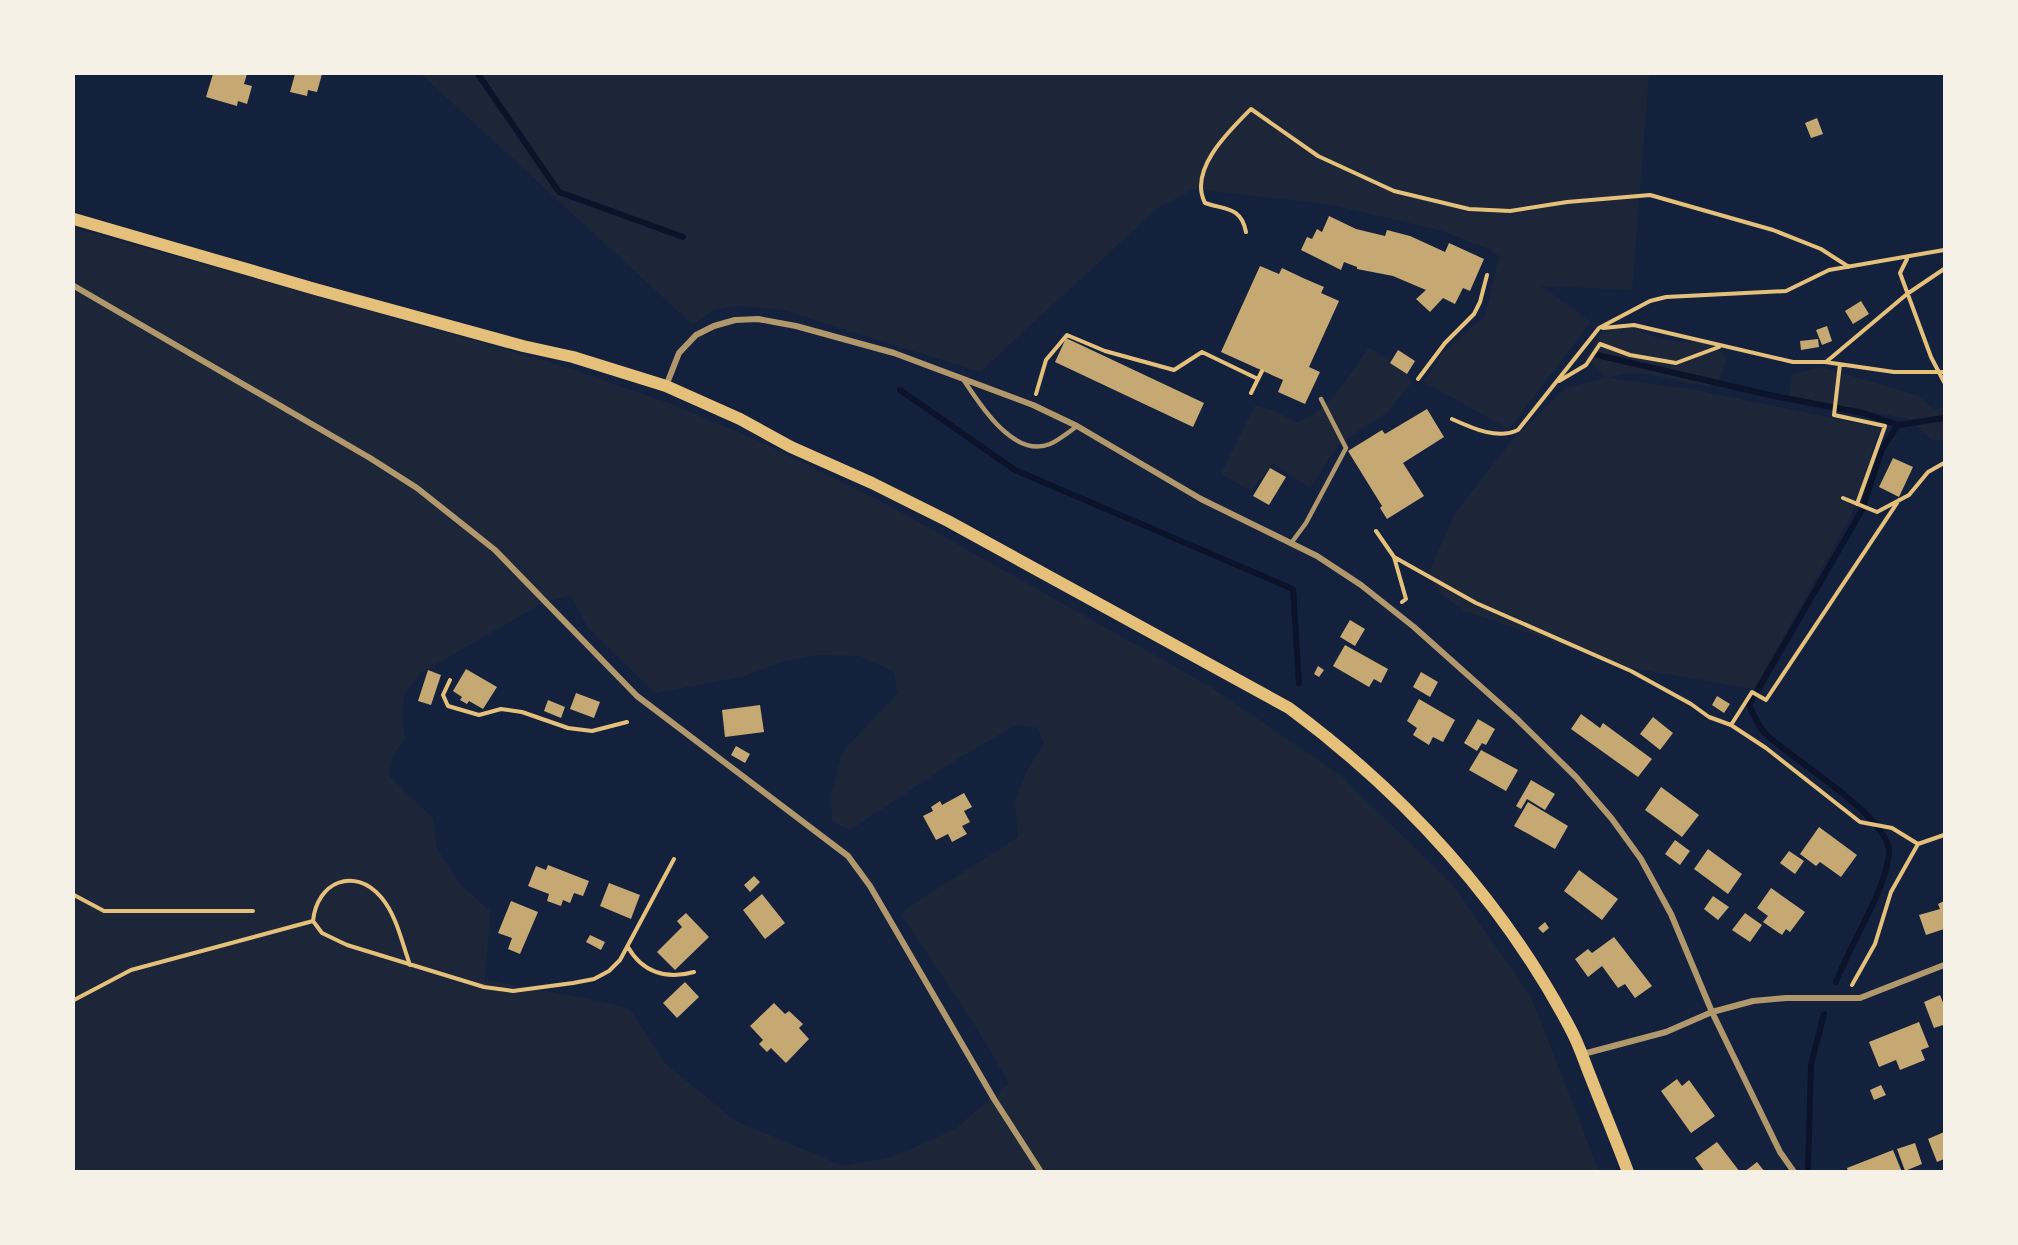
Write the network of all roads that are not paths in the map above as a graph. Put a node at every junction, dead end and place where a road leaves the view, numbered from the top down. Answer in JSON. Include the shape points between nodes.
{"nodes":[{"id":1,"x":74,"y":219,"type":"edge"},
{"id":2,"x":74,"y":285,"type":"edge"},
{"id":3,"x":963,"y":379,"type":"junction"},
{"id":4,"x":666,"y":386,"type":"junction"},
{"id":5,"x":1321,"y":399,"type":"dead end"},
{"id":6,"x":1077,"y":426,"type":"junction"},
{"id":7,"x":1292,"y":542,"type":"junction"},
{"id":8,"x":1944,"y":965,"type":"edge"},
{"id":9,"x":1712,"y":1012,"type":"junction"},
{"id":10,"x":1583,"y":1054,"type":"junction"},
{"id":11,"x":1041,"y":1172,"type":"edge"},
{"id":12,"x":1628,"y":1172,"type":"edge"},
{"id":13,"x":1794,"y":1172,"type":"edge"}],
"edges":[{"from":1,"to":4,"type":"main road"},
{"from":2,"to":11,"type":"street","via":[[417,488],[495,550],[637,696],[848,856],[870,886]]},
{"from":3,"to":4,"type":"street","via":[[894,353],[796,326],[747,319],[714,326],[696,335],[679,353]]},
{"from":3,"to":6,"type":"street"},
{"from":3,"to":6,"type":"lane","via":[[984,411],[1017,440],[1034,447],[1049,445]]},
{"from":4,"to":10,"type":"main road","via":[[948,521],[1289,708],[1376,780],[1467,874],[1544,980]]},
{"from":5,"to":7,"type":"lane","via":[[1346,448]]},
{"from":6,"to":7,"type":"street","via":[[1201,499]]},
{"from":7,"to":9,"type":"street","via":[[1361,585],[1393,611],[1517,719],[1576,777],[1641,859],[1671,914]]},
{"from":8,"to":9,"type":"street","via":[[1860,998],[1753,1001]]},
{"from":9,"to":10,"type":"street","via":[[1666,1032]]},
{"from":9,"to":13,"type":"street","via":[[1780,1152]]},
{"from":10,"to":12,"type":"main road"}]}
